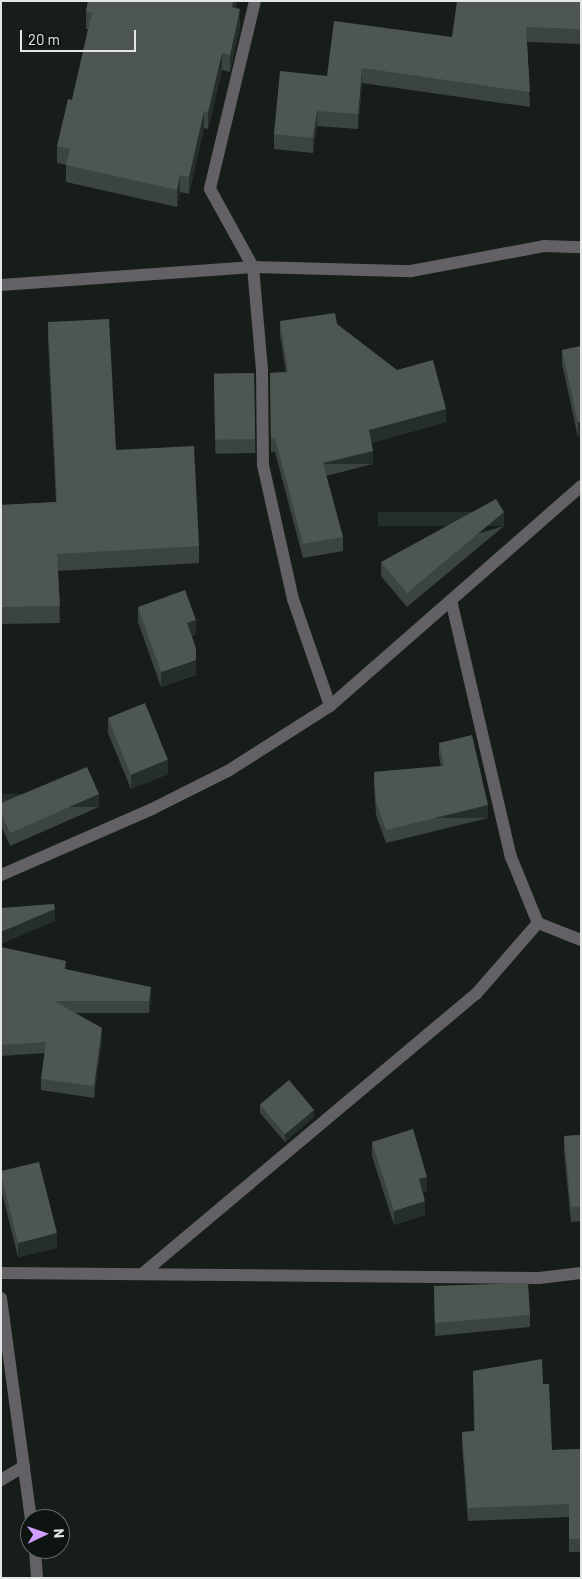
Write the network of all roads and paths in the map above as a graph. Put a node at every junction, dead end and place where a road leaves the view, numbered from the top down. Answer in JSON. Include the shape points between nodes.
{"nodes":[{"id":1,"x":255,"y":1,"type":"edge"},
{"id":2,"x":581,"y":247,"type":"edge"},
{"id":3,"x":253,"y":267,"type":"junction"},
{"id":4,"x":1,"y":285,"type":"edge"},
{"id":5,"x":581,"y":486,"type":"edge"},
{"id":6,"x":451,"y":600,"type":"junction"},
{"id":7,"x":330,"y":706,"type":"junction"},
{"id":8,"x":1,"y":875,"type":"edge"},
{"id":9,"x":538,"y":923,"type":"junction"},
{"id":10,"x":581,"y":940,"type":"edge"},
{"id":11,"x":581,"y":1272,"type":"edge"},
{"id":12,"x":1,"y":1273,"type":"edge"},
{"id":13,"x":142,"y":1274,"type":"junction"},
{"id":14,"x":1,"y":1298,"type":"edge"},
{"id":15,"x":24,"y":1466,"type":"junction"},
{"id":16,"x":1,"y":1480,"type":"edge"},
{"id":17,"x":30,"y":1509,"type":"edge"},
{"id":18,"x":35,"y":1559,"type":"edge"},
{"id":19,"x":37,"y":1578,"type":"edge"}],
"edges":[{"from":1,"to":3,"type":"street","via":[[210,189]]},
{"from":2,"to":3,"type":"street","via":[[544,246],[411,271]]},
{"from":3,"to":4,"type":"street"},
{"from":3,"to":7,"type":"street","via":[[262,370],[263,465],[293,599]]},
{"from":5,"to":6,"type":"street"},
{"from":6,"to":7,"type":"street"},
{"from":6,"to":9,"type":"street","via":[[511,857]]},
{"from":7,"to":8,"type":"street","via":[[228,771],[152,809]]},
{"from":9,"to":10,"type":"street"},
{"from":9,"to":13,"type":"street","via":[[476,994]]},
{"from":11,"to":13,"type":"street","via":[[539,1278]]},
{"from":12,"to":13,"type":"street"},
{"from":14,"to":15,"type":"street"},
{"from":15,"to":16,"type":"street"},
{"from":15,"to":17,"type":"street"},
{"from":18,"to":19,"type":"street"}]}
